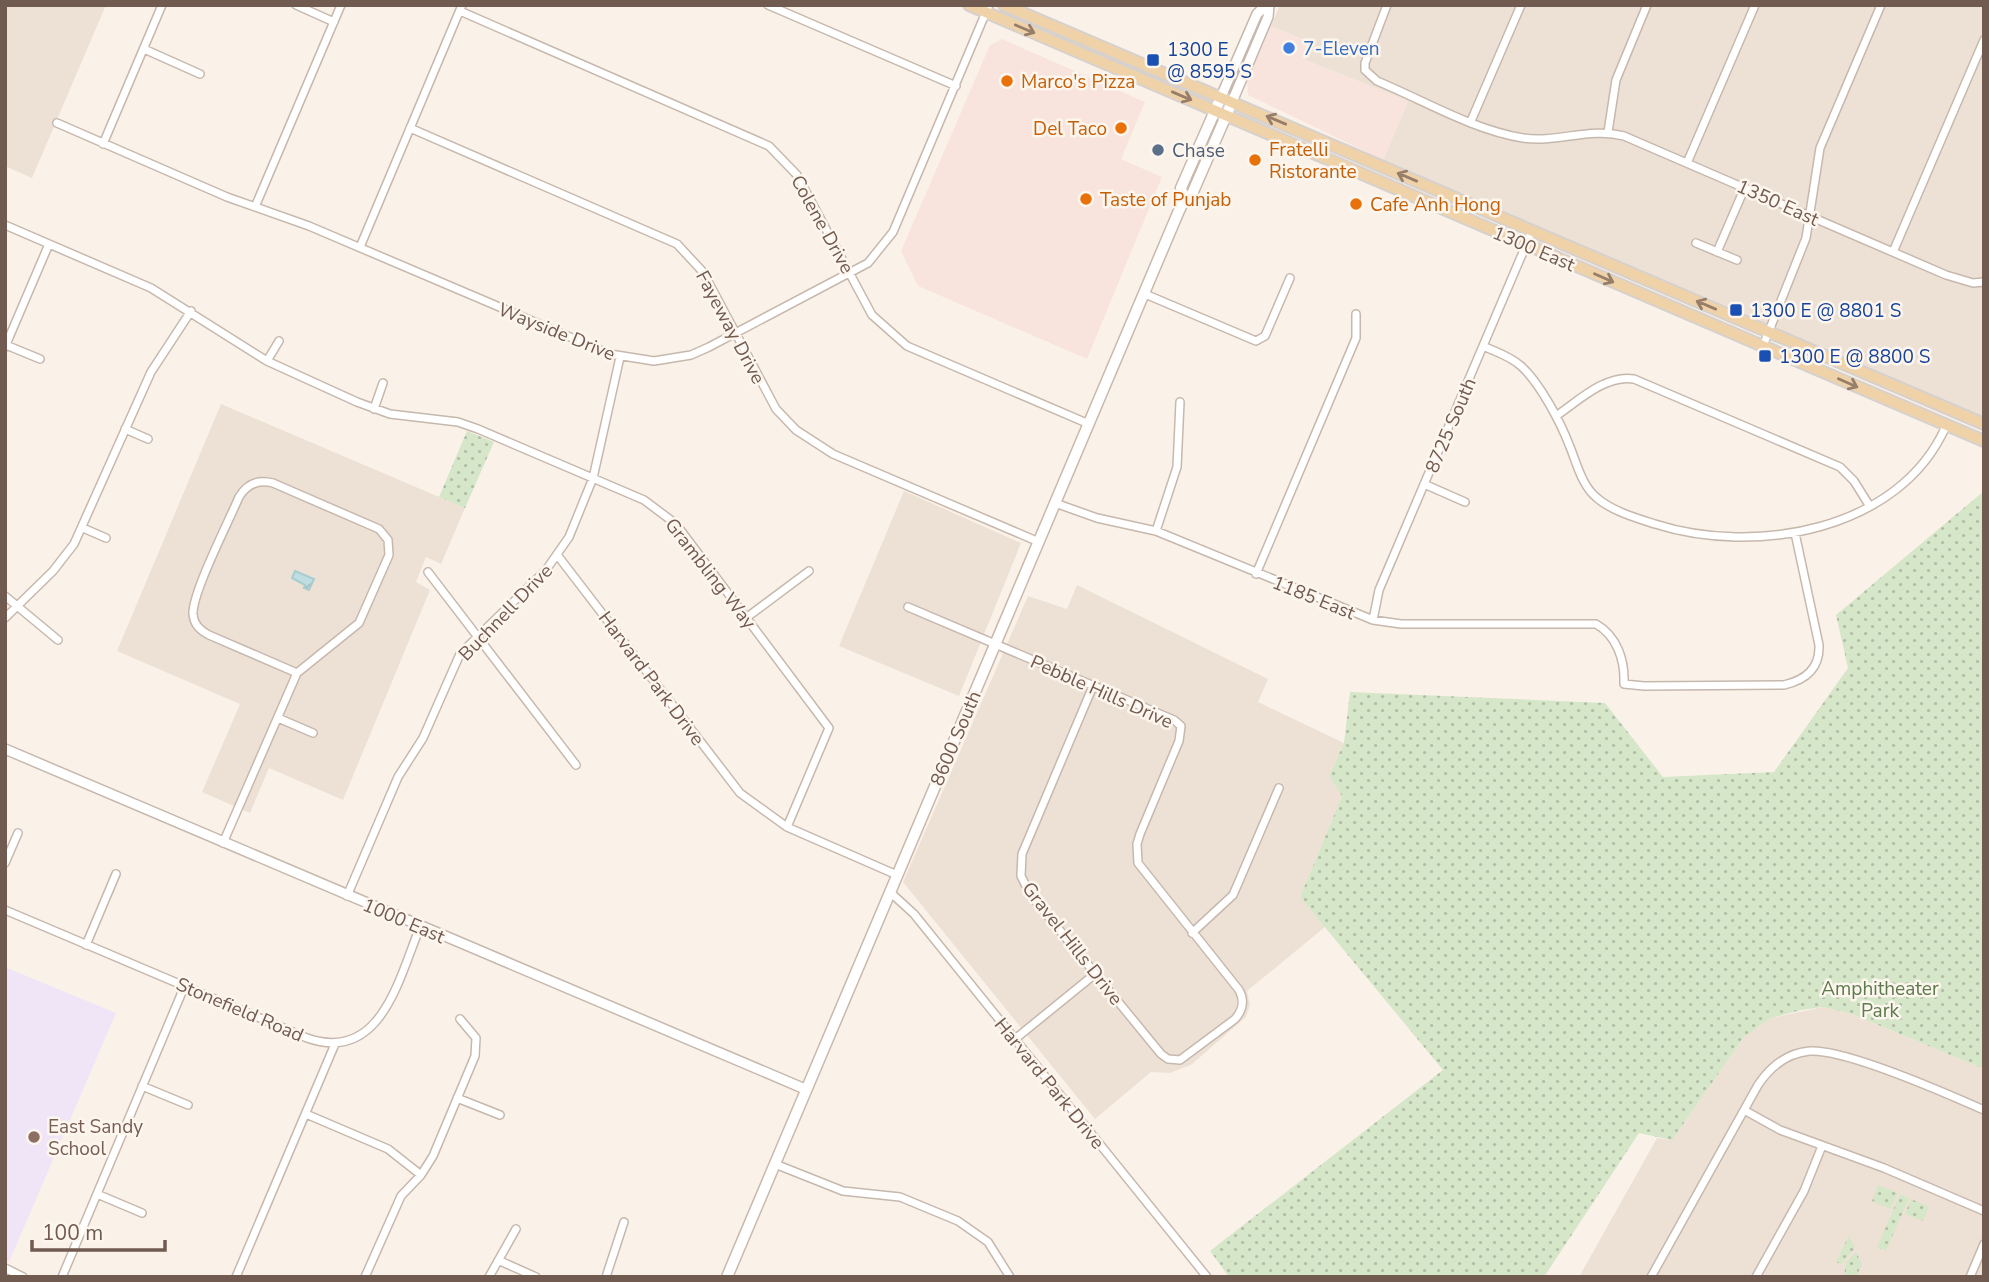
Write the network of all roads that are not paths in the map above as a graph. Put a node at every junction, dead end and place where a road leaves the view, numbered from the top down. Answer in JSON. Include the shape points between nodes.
{"nodes":[{"id":1,"x":162,"y":5,"type":"edge"},
{"id":2,"x":296,"y":5,"type":"edge"},
{"id":3,"x":341,"y":5,"type":"edge"},
{"id":4,"x":768,"y":5,"type":"edge"},
{"id":5,"x":968,"y":5,"type":"edge"},
{"id":6,"x":1004,"y":5,"type":"edge"},
{"id":7,"x":1267,"y":5,"type":"edge"},
{"id":8,"x":1388,"y":5,"type":"edge"},
{"id":9,"x":1521,"y":5,"type":"edge"},
{"id":10,"x":1647,"y":5,"type":"edge"},
{"id":11,"x":1755,"y":5,"type":"edge"},
{"id":12,"x":1881,"y":5,"type":"edge"},
{"id":13,"x":461,"y":8,"type":"edge"},
{"id":14,"x":988,"y":9,"type":"edge"},
{"id":15,"x":334,"y":22,"type":"junction"},
{"id":16,"x":1061,"y":29,"type":"junction"},
{"id":17,"x":1984,"y":40,"type":"edge"},
{"id":18,"x":1052,"y":41,"type":"junction"},
{"id":19,"x":144,"y":49,"type":"junction"},
{"id":20,"x":200,"y":74,"type":"dead end"},
{"id":21,"x":956,"y":86,"type":"junction"},
{"id":22,"x":1226,"y":99,"type":"junction"},
{"id":23,"x":1221,"y":112,"type":"junction"},
{"id":24,"x":1471,"y":121,"type":"junction"},
{"id":25,"x":57,"y":123,"type":"dead end"},
{"id":26,"x":410,"y":128,"type":"junction"},
{"id":27,"x":1608,"y":132,"type":"junction"},
{"id":28,"x":103,"y":144,"type":"junction"},
{"id":29,"x":1687,"y":163,"type":"junction"},
{"id":30,"x":1745,"y":187,"type":"junction"},
{"id":31,"x":255,"y":207,"type":"junction"},
{"id":32,"x":1810,"y":216,"type":"junction"},
{"id":33,"x":5,"y":225,"type":"edge"},
{"id":34,"x":1532,"y":230,"type":"junction"},
{"id":35,"x":1696,"y":243,"type":"dead end"},
{"id":36,"x":49,"y":244,"type":"junction"},
{"id":37,"x":1526,"y":244,"type":"junction"},
{"id":38,"x":359,"y":247,"type":"junction"},
{"id":39,"x":1717,"y":252,"type":"junction"},
{"id":40,"x":1893,"y":252,"type":"junction"},
{"id":41,"x":1737,"y":260,"type":"dead end"},
{"id":42,"x":850,"y":274,"type":"junction"},
{"id":43,"x":1290,"y":278,"type":"dead end"},
{"id":44,"x":1984,"y":282,"type":"edge"},
{"id":45,"x":1145,"y":294,"type":"junction"},
{"id":46,"x":191,"y":311,"type":"junction"},
{"id":47,"x":1356,"y":314,"type":"dead end"},
{"id":48,"x":1769,"y":332,"type":"junction"},
{"id":49,"x":735,"y":333,"type":"junction"},
{"id":50,"x":279,"y":341,"type":"dead end"},
{"id":51,"x":6,"y":346,"type":"edge"},
{"id":52,"x":1483,"y":346,"type":"junction"},
{"id":53,"x":1763,"y":346,"type":"junction"},
{"id":54,"x":620,"y":357,"type":"junction"},
{"id":55,"x":40,"y":359,"type":"dead end"},
{"id":56,"x":267,"y":361,"type":"junction"},
{"id":57,"x":383,"y":383,"type":"dead end"},
{"id":58,"x":1180,"y":402,"type":"dead end"},
{"id":59,"x":374,"y":409,"type":"junction"},
{"id":60,"x":1556,"y":416,"type":"junction"},
{"id":61,"x":1089,"y":424,"type":"junction"},
{"id":62,"x":1984,"y":424,"type":"edge"},
{"id":63,"x":1946,"y":426,"type":"junction"},
{"id":64,"x":125,"y":429,"type":"junction"},
{"id":65,"x":148,"y":439,"type":"dead end"},
{"id":66,"x":1984,"y":442,"type":"edge"},
{"id":67,"x":593,"y":478,"type":"junction"},
{"id":68,"x":1424,"y":484,"type":"junction"},
{"id":69,"x":1465,"y":502,"type":"dead end"},
{"id":70,"x":1055,"y":503,"type":"junction"},
{"id":71,"x":1869,"y":505,"type":"junction"},
{"id":72,"x":83,"y":528,"type":"junction"},
{"id":73,"x":1156,"y":531,"type":"junction"},
{"id":74,"x":1795,"y":533,"type":"junction"},
{"id":75,"x":106,"y":538,"type":"dead end"},
{"id":76,"x":1039,"y":542,"type":"junction"},
{"id":77,"x":558,"y":555,"type":"junction"},
{"id":78,"x":809,"y":571,"type":"dead end"},
{"id":79,"x":428,"y":572,"type":"dead end"},
{"id":80,"x":1256,"y":574,"type":"junction"},
{"id":81,"x":5,"y":596,"type":"edge"},
{"id":82,"x":16,"y":605,"type":"junction"},
{"id":83,"x":908,"y":607,"type":"dead end"},
{"id":84,"x":5,"y":618,"type":"edge"},
{"id":85,"x":746,"y":618,"type":"junction"},
{"id":86,"x":1373,"y":620,"type":"junction"},
{"id":87,"x":478,"y":634,"type":"junction"},
{"id":88,"x":58,"y":640,"type":"dead end"},
{"id":89,"x":995,"y":644,"type":"junction"},
{"id":90,"x":297,"y":673,"type":"junction"},
{"id":91,"x":1093,"y":685,"type":"junction"},
{"id":92,"x":278,"y":718,"type":"junction"},
{"id":93,"x":313,"y":733,"type":"dead end"},
{"id":94,"x":5,"y":749,"type":"edge"},
{"id":95,"x":576,"y":765,"type":"dead end"},
{"id":96,"x":1279,"y":788,"type":"dead end"},
{"id":97,"x":787,"y":827,"type":"junction"},
{"id":98,"x":18,"y":833,"type":"dead end"},
{"id":99,"x":223,"y":844,"type":"junction"},
{"id":100,"x":5,"y":863,"type":"edge"},
{"id":101,"x":116,"y":874,"type":"dead end"},
{"id":102,"x":897,"y":875,"type":"junction"},
{"id":103,"x":890,"y":892,"type":"junction"},
{"id":104,"x":348,"y":896,"type":"junction"},
{"id":105,"x":5,"y":911,"type":"edge"},
{"id":106,"x":420,"y":928,"type":"junction"},
{"id":107,"x":1192,"y":933,"type":"junction"},
{"id":108,"x":86,"y":945,"type":"junction"},
{"id":109,"x":1095,"y":974,"type":"junction"},
{"id":110,"x":185,"y":985,"type":"junction"},
{"id":111,"x":1243,"y":1005,"type":"joint"},
{"id":112,"x":460,"y":1019,"type":"dead end"},
{"id":113,"x":1015,"y":1039,"type":"junction"},
{"id":114,"x":335,"y":1044,"type":"junction"},
{"id":115,"x":142,"y":1086,"type":"junction"},
{"id":116,"x":805,"y":1089,"type":"junction"},
{"id":117,"x":457,"y":1098,"type":"junction"},
{"id":118,"x":188,"y":1105,"type":"dead end"},
{"id":119,"x":1744,"y":1110,"type":"junction"},
{"id":120,"x":1984,"y":1110,"type":"edge"},
{"id":121,"x":306,"y":1114,"type":"junction"},
{"id":122,"x":500,"y":1115,"type":"dead end"},
{"id":123,"x":1822,"y":1146,"type":"junction"},
{"id":124,"x":775,"y":1164,"type":"junction"},
{"id":125,"x":421,"y":1175,"type":"junction"},
{"id":126,"x":97,"y":1194,"type":"junction"},
{"id":127,"x":1984,"y":1211,"type":"edge"},
{"id":128,"x":142,"y":1213,"type":"dead end"},
{"id":129,"x":624,"y":1222,"type":"dead end"},
{"id":130,"x":516,"y":1228,"type":"dead end"},
{"id":131,"x":1984,"y":1244,"type":"edge"},
{"id":132,"x":500,"y":1261,"type":"junction"},
{"id":133,"x":5,"y":1269,"type":"edge"},
{"id":134,"x":730,"y":1276,"type":"edge"},
{"id":135,"x":23,"y":1277,"type":"edge"},
{"id":136,"x":62,"y":1277,"type":"edge"},
{"id":137,"x":236,"y":1277,"type":"edge"},
{"id":138,"x":365,"y":1277,"type":"edge"},
{"id":139,"x":489,"y":1277,"type":"edge"},
{"id":140,"x":536,"y":1277,"type":"edge"},
{"id":141,"x":606,"y":1277,"type":"edge"},
{"id":142,"x":1010,"y":1277,"type":"edge"},
{"id":143,"x":1208,"y":1277,"type":"edge"},
{"id":144,"x":1651,"y":1277,"type":"edge"},
{"id":145,"x":1756,"y":1277,"type":"edge"},
{"id":146,"x":1970,"y":1277,"type":"edge"}],
"edges":[{"from":1,"to":19,"type":"street"},
{"from":2,"to":15,"type":"street"},
{"from":3,"to":15,"type":"street"},
{"from":4,"to":21,"type":"street"},
{"from":5,"to":14,"type":"main road","name":"1300 East"},
{"from":6,"to":16,"type":"main road","name":"1300 East"},
{"from":7,"to":22,"type":"street","name":"8600 South","via":[[1257,14]]},
{"from":8,"to":24,"type":"street","via":[[1365,70],[1377,80]]},
{"from":9,"to":24,"type":"street"},
{"from":10,"to":27,"type":"street","via":[[1616,80]]},
{"from":11,"to":29,"type":"street"},
{"from":12,"to":32,"type":"street","via":[[1820,148]]},
{"from":13,"to":26,"type":"street"},
{"from":13,"to":42,"type":"street","name":"Colene Drive","via":[[768,146],[797,175]]},
{"from":14,"to":18,"type":"main road","name":"1300 East","one_way":true},
{"from":14,"to":21,"type":"street","name":"Wayside Drive"},
{"from":15,"to":31,"type":"street"},
{"from":16,"to":18,"type":"main road"},
{"from":16,"to":22,"type":"main road","name":"1300 East"},
{"from":17,"to":40,"type":"street"},
{"from":18,"to":23,"type":"main road","name":"1300 East","one_way":true},
{"from":19,"to":20,"type":"street"},
{"from":19,"to":28,"type":"street"},
{"from":21,"to":42,"type":"street","name":"Wayside Drive","via":[[886,244]]},
{"from":22,"to":23,"type":"main road","name":"8600 South"},
{"from":34,"to":22,"type":"main road","name":"1300 East","one_way":true},
{"from":23,"to":37,"type":"main road","name":"1300 East"},
{"from":23,"to":45,"type":"main road","name":"8600 South","via":[[1181,188],[1184,200]]},
{"from":24,"to":27,"type":"street","via":[[1507,134],[1541,139]]},
{"from":25,"to":28,"type":"street","name":"Wayside Drive"},
{"from":26,"to":38,"type":"street"},
{"from":26,"to":49,"type":"street","name":"Fayeway Drive","via":[[677,244],[702,272]]},
{"from":27,"to":29,"type":"street","name":"1350 East"},
{"from":28,"to":31,"type":"street","name":"Wayside Drive"},
{"from":29,"to":30,"type":"street","name":"1350 East"},
{"from":30,"to":32,"type":"street","name":"1350 East"},
{"from":30,"to":39,"type":"street"},
{"from":31,"to":38,"type":"street","name":"Wayside Drive"},
{"from":32,"to":40,"type":"street","name":"1350 East"},
{"from":32,"to":48,"type":"street","via":[[1800,256]]},
{"from":33,"to":36,"type":"street","name":"Grambling Way"},
{"from":34,"to":37,"type":"street","name":"8725 South"},
{"from":48,"to":34,"type":"main road","name":"1300 East","one_way":true},
{"from":35,"to":39,"type":"street"},
{"from":36,"to":46,"type":"street","name":"Grambling Way","via":[[151,288]]},
{"from":36,"to":51,"type":"street"},
{"from":37,"to":52,"type":"street","name":"8725 South"},
{"from":37,"to":53,"type":"main road","name":"1300 East","one_way":true},
{"from":38,"to":54,"type":"street","name":"Wayside Drive"},
{"from":39,"to":41,"type":"street"},
{"from":40,"to":44,"type":"street","name":"1350 East","via":[[1947,275]]},
{"from":42,"to":49,"type":"street","name":"Wayside Drive"},
{"from":42,"to":61,"type":"street","name":"Colene Drive","via":[[872,315],[907,346]]},
{"from":43,"to":45,"type":"street","via":[[1265,336],[1255,341]]},
{"from":45,"to":61,"type":"main road","name":"8600 South"},
{"from":46,"to":56,"type":"street","name":"Grambling Way"},
{"from":46,"to":64,"type":"street","via":[[151,372]]},
{"from":47,"to":80,"type":"street","via":[[1356,338]]},
{"from":48,"to":53,"type":"street"},
{"from":48,"to":62,"type":"main road","name":"1300 East"},
{"from":49,"to":54,"type":"street","name":"Wayside Drive","via":[[691,355],[645,361]]},
{"from":49,"to":76,"type":"street","name":"Fayeway Drive","via":[[776,409],[807,439]]},
{"from":50,"to":56,"type":"street"},
{"from":51,"to":55,"type":"street"},
{"from":52,"to":60,"type":"street","via":[[1521,366]]},
{"from":52,"to":68,"type":"street","name":"8725 South"},
{"from":53,"to":63,"type":"main road","name":"1300 East","one_way":true},
{"from":54,"to":67,"type":"street","name":"Buchnell Drive"},
{"from":56,"to":59,"type":"street","name":"Grambling Way"},
{"from":57,"to":59,"type":"street"},
{"from":58,"to":73,"type":"street","via":[[1177,467]]},
{"from":59,"to":67,"type":"street","name":"Grambling Way","via":[[458,422]]},
{"from":60,"to":71,"type":"street","via":[[1607,382],[1620,377],[1634,379],[1840,467]]},
{"from":60,"to":74,"type":"street","via":[[1583,479],[1602,502],[1671,529],[1729,538]]},
{"from":61,"to":70,"type":"main road","name":"8600 South"},
{"from":63,"to":66,"type":"main road","name":"1300 East"},
{"from":63,"to":71,"type":"street","via":[[1934,453],[1905,482]]},
{"from":64,"to":65,"type":"street"},
{"from":64,"to":72,"type":"street"},
{"from":67,"to":77,"type":"street","name":"Buchnell Drive"},
{"from":67,"to":85,"type":"street","name":"Grambling Way","via":[[653,504],[668,517]]},
{"from":68,"to":69,"type":"street"},
{"from":68,"to":86,"type":"street","name":"8725 South","via":[[1379,590]]},
{"from":70,"to":73,"type":"street","name":"1185 East"},
{"from":70,"to":76,"type":"main road","name":"8600 South"},
{"from":71,"to":74,"type":"street"},
{"from":72,"to":75,"type":"street"},
{"from":72,"to":82,"type":"street","via":[[64,559]]},
{"from":73,"to":80,"type":"street","name":"1185 East"},
{"from":74,"to":86,"type":"street","name":"1185 East","via":[[1820,655],[1811,672],[1796,682],[1759,686],[1624,684],[1617,647],[1605,629],[1586,622],[1401,624]]},
{"from":76,"to":89,"type":"main road","name":"8600 South"},
{"from":77,"to":87,"type":"street","name":"Buchnell Drive"},
{"from":77,"to":97,"type":"street","name":"Harvard Park Drive","via":[[740,793]]},
{"from":78,"to":85,"type":"street"},
{"from":79,"to":87,"type":"street"},
{"from":80,"to":86,"type":"street","name":"1185 East"},
{"from":81,"to":82,"type":"street"},
{"from":82,"to":84,"type":"street"},
{"from":82,"to":88,"type":"street"},
{"from":83,"to":89,"type":"street","name":"Pebble Hills Drive"},
{"from":85,"to":97,"type":"street","name":"Grambling Way","via":[[829,728]]},
{"from":87,"to":95,"type":"street"},
{"from":87,"to":104,"type":"street","name":"Buchnell Drive","via":[[460,654],[423,738],[398,777]]},
{"from":89,"to":91,"type":"street","name":"Pebble Hills Drive"},
{"from":89,"to":102,"type":"main road","name":"8600 South"},
{"from":90,"to":90,"type":"street","via":[[359,623],[389,547],[384,534],[373,526],[273,483],[252,483],[239,497],[193,614],[196,625],[209,635]]},
{"from":90,"to":92,"type":"street"},
{"from":91,"to":107,"type":"street","name":"Pebble Hills Drive","via":[[1181,726],[1136,854],[1147,877]]},
{"from":91,"to":109,"type":"street","name":"Gravel Hills Drive","via":[[1020,865],[1024,886]]},
{"from":92,"to":93,"type":"street"},
{"from":92,"to":99,"type":"street"},
{"from":94,"to":99,"type":"street","name":"1000 East"},
{"from":96,"to":107,"type":"street","via":[[1233,895]]},
{"from":97,"to":102,"type":"street","name":"Harvard Park Drive"},
{"from":98,"to":100,"type":"street"},
{"from":99,"to":104,"type":"street","name":"1000 East"},
{"from":101,"to":108,"type":"street"},
{"from":102,"to":103,"type":"main road","name":"8600 South"},
{"from":103,"to":113,"type":"street","name":"Harvard Park Drive","via":[[907,905]]},
{"from":103,"to":116,"type":"main road","name":"8600 South"},
{"from":104,"to":106,"type":"street","name":"1000 East"},
{"from":105,"to":108,"type":"street","name":"Stonefield Road"},
{"from":106,"to":114,"type":"street","via":[[379,1019],[358,1037]]},
{"from":106,"to":116,"type":"street","name":"1000 East"},
{"from":107,"to":111,"type":"street","name":"Pebble Hills Drive","via":[[1239,990]]},
{"from":108,"to":110,"type":"street","name":"Stonefield Road"},
{"from":109,"to":111,"type":"street","name":"Gravel Hills Drive","via":[[1168,1059],[1186,1057],[1235,1018]]},
{"from":109,"to":113,"type":"street"},
{"from":110,"to":114,"type":"street","name":"Stonefield Road","via":[[307,1038]]},
{"from":110,"to":115,"type":"street"},
{"from":112,"to":117,"type":"street","via":[[472,1031],[477,1046]]},
{"from":113,"to":143,"type":"street","name":"Harvard Park Drive"},
{"from":114,"to":121,"type":"street"},
{"from":115,"to":118,"type":"street"},
{"from":115,"to":126,"type":"street"},
{"from":116,"to":124,"type":"main road","name":"8600 South"},
{"from":117,"to":122,"type":"street"},
{"from":117,"to":125,"type":"street"},
{"from":119,"to":120,"type":"street","via":[[1776,1064],[1798,1053],[1824,1052]]},
{"from":119,"to":123,"type":"street"},
{"from":119,"to":144,"type":"street"},
{"from":121,"to":125,"type":"street","via":[[388,1149]]},
{"from":121,"to":137,"type":"street"},
{"from":123,"to":127,"type":"street"},
{"from":123,"to":145,"type":"street","via":[[1804,1192]]},
{"from":124,"to":134,"type":"main road","name":"8600 South"},
{"from":124,"to":142,"type":"street","via":[[843,1191],[900,1197],[958,1221],[988,1242]]},
{"from":125,"to":138,"type":"street","via":[[401,1196]]},
{"from":126,"to":128,"type":"street"},
{"from":126,"to":136,"type":"street"},
{"from":129,"to":141,"type":"street"},
{"from":130,"to":132,"type":"street"},
{"from":131,"to":146,"type":"street"},
{"from":132,"to":139,"type":"street"},
{"from":132,"to":140,"type":"street"},
{"from":133,"to":135,"type":"street"}]}
